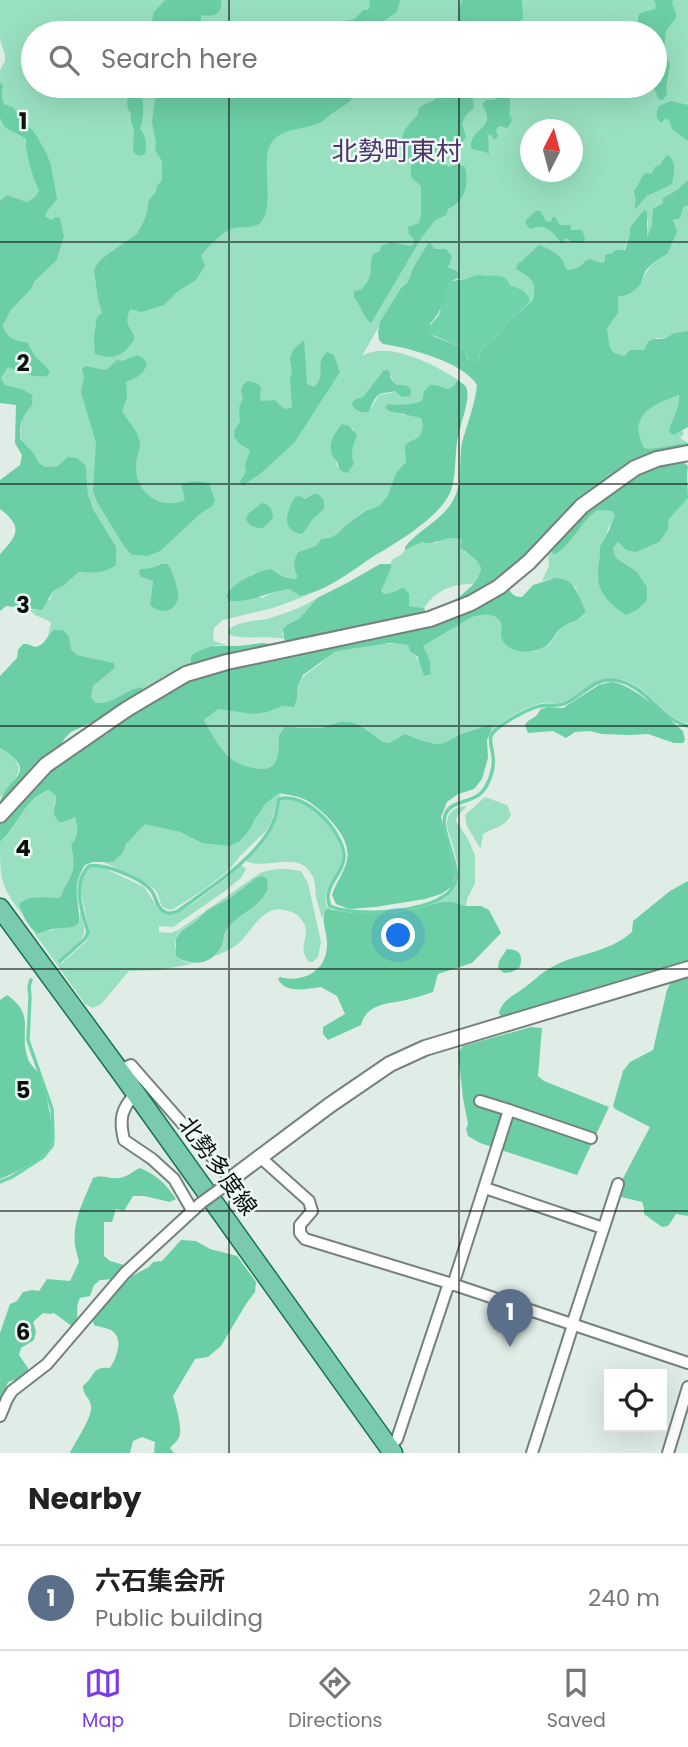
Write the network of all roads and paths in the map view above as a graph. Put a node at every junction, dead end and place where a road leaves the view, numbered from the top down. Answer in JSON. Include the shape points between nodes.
{"nodes":[{"id":1,"x":688,"y":453,"type":"edge"},
{"id":2,"x":0,"y":815,"type":"edge"},
{"id":3,"x":0,"y":908,"type":"edge"},
{"id":4,"x":688,"y":969,"type":"edge"},
{"id":5,"x":119,"y":1070,"type":"junction"},
{"id":6,"x":136,"y":1093,"type":"junction"},
{"id":7,"x":480,"y":1101,"type":"dead end"},
{"id":8,"x":509,"y":1110,"type":"junction"},
{"id":9,"x":591,"y":1138,"type":"dead end"},
{"id":10,"x":261,"y":1158,"type":"junction"},
{"id":11,"x":227,"y":1183,"type":"junction"},
{"id":12,"x":618,"y":1184,"type":"dead end"},
{"id":13,"x":485,"y":1188,"type":"junction"},
{"id":14,"x":196,"y":1206,"type":"junction"},
{"id":15,"x":603,"y":1228,"type":"junction"},
{"id":16,"x":451,"y":1284,"type":"junction"},
{"id":17,"x":573,"y":1325,"type":"junction"},
{"id":18,"x":688,"y":1363,"type":"edge"},
{"id":19,"x":688,"y":1387,"type":"edge"},
{"id":20,"x":0,"y":1416,"type":"edge"},
{"id":21,"x":391,"y":1450,"type":"edge"},
{"id":22,"x":532,"y":1453,"type":"edge"},
{"id":23,"x":668,"y":1453,"type":"edge"}],
"edges":[{"from":1,"to":2,"type":"street","via":[[635,468],[582,506],[499,587],[471,603],[430,619],[186,674],[46,765]]},
{"from":3,"to":5,"type":"main road","name":"北勢多度線"},
{"from":4,"to":10,"type":"street","via":[[425,1048],[390,1064]]},
{"from":5,"to":6,"type":"main road","name":"北勢多度線"},
{"from":5,"to":11,"type":"street","via":[[131,1065]]},
{"from":6,"to":14,"type":"street","via":[[120,1123],[124,1140],[174,1179]]},
{"from":6,"to":21,"type":"main road","name":"北勢多度線"},
{"from":7,"to":8,"type":"street"},
{"from":8,"to":9,"type":"street"},
{"from":8,"to":13,"type":"street"},
{"from":10,"to":11,"type":"street"},
{"from":10,"to":16,"type":"street","via":[[309,1201],[312,1211],[300,1225],[305,1239]]},
{"from":11,"to":14,"type":"street","bridge":true},
{"from":12,"to":15,"type":"street"},
{"from":13,"to":15,"type":"street"},
{"from":13,"to":16,"type":"street"},
{"from":14,"to":20,"type":"street","via":[[125,1273],[47,1364],[12,1391]]},
{"from":15,"to":17,"type":"street"},
{"from":16,"to":17,"type":"street"},
{"from":16,"to":21,"type":"street"},
{"from":17,"to":18,"type":"street"},
{"from":17,"to":22,"type":"street"},
{"from":19,"to":23,"type":"street"}]}
